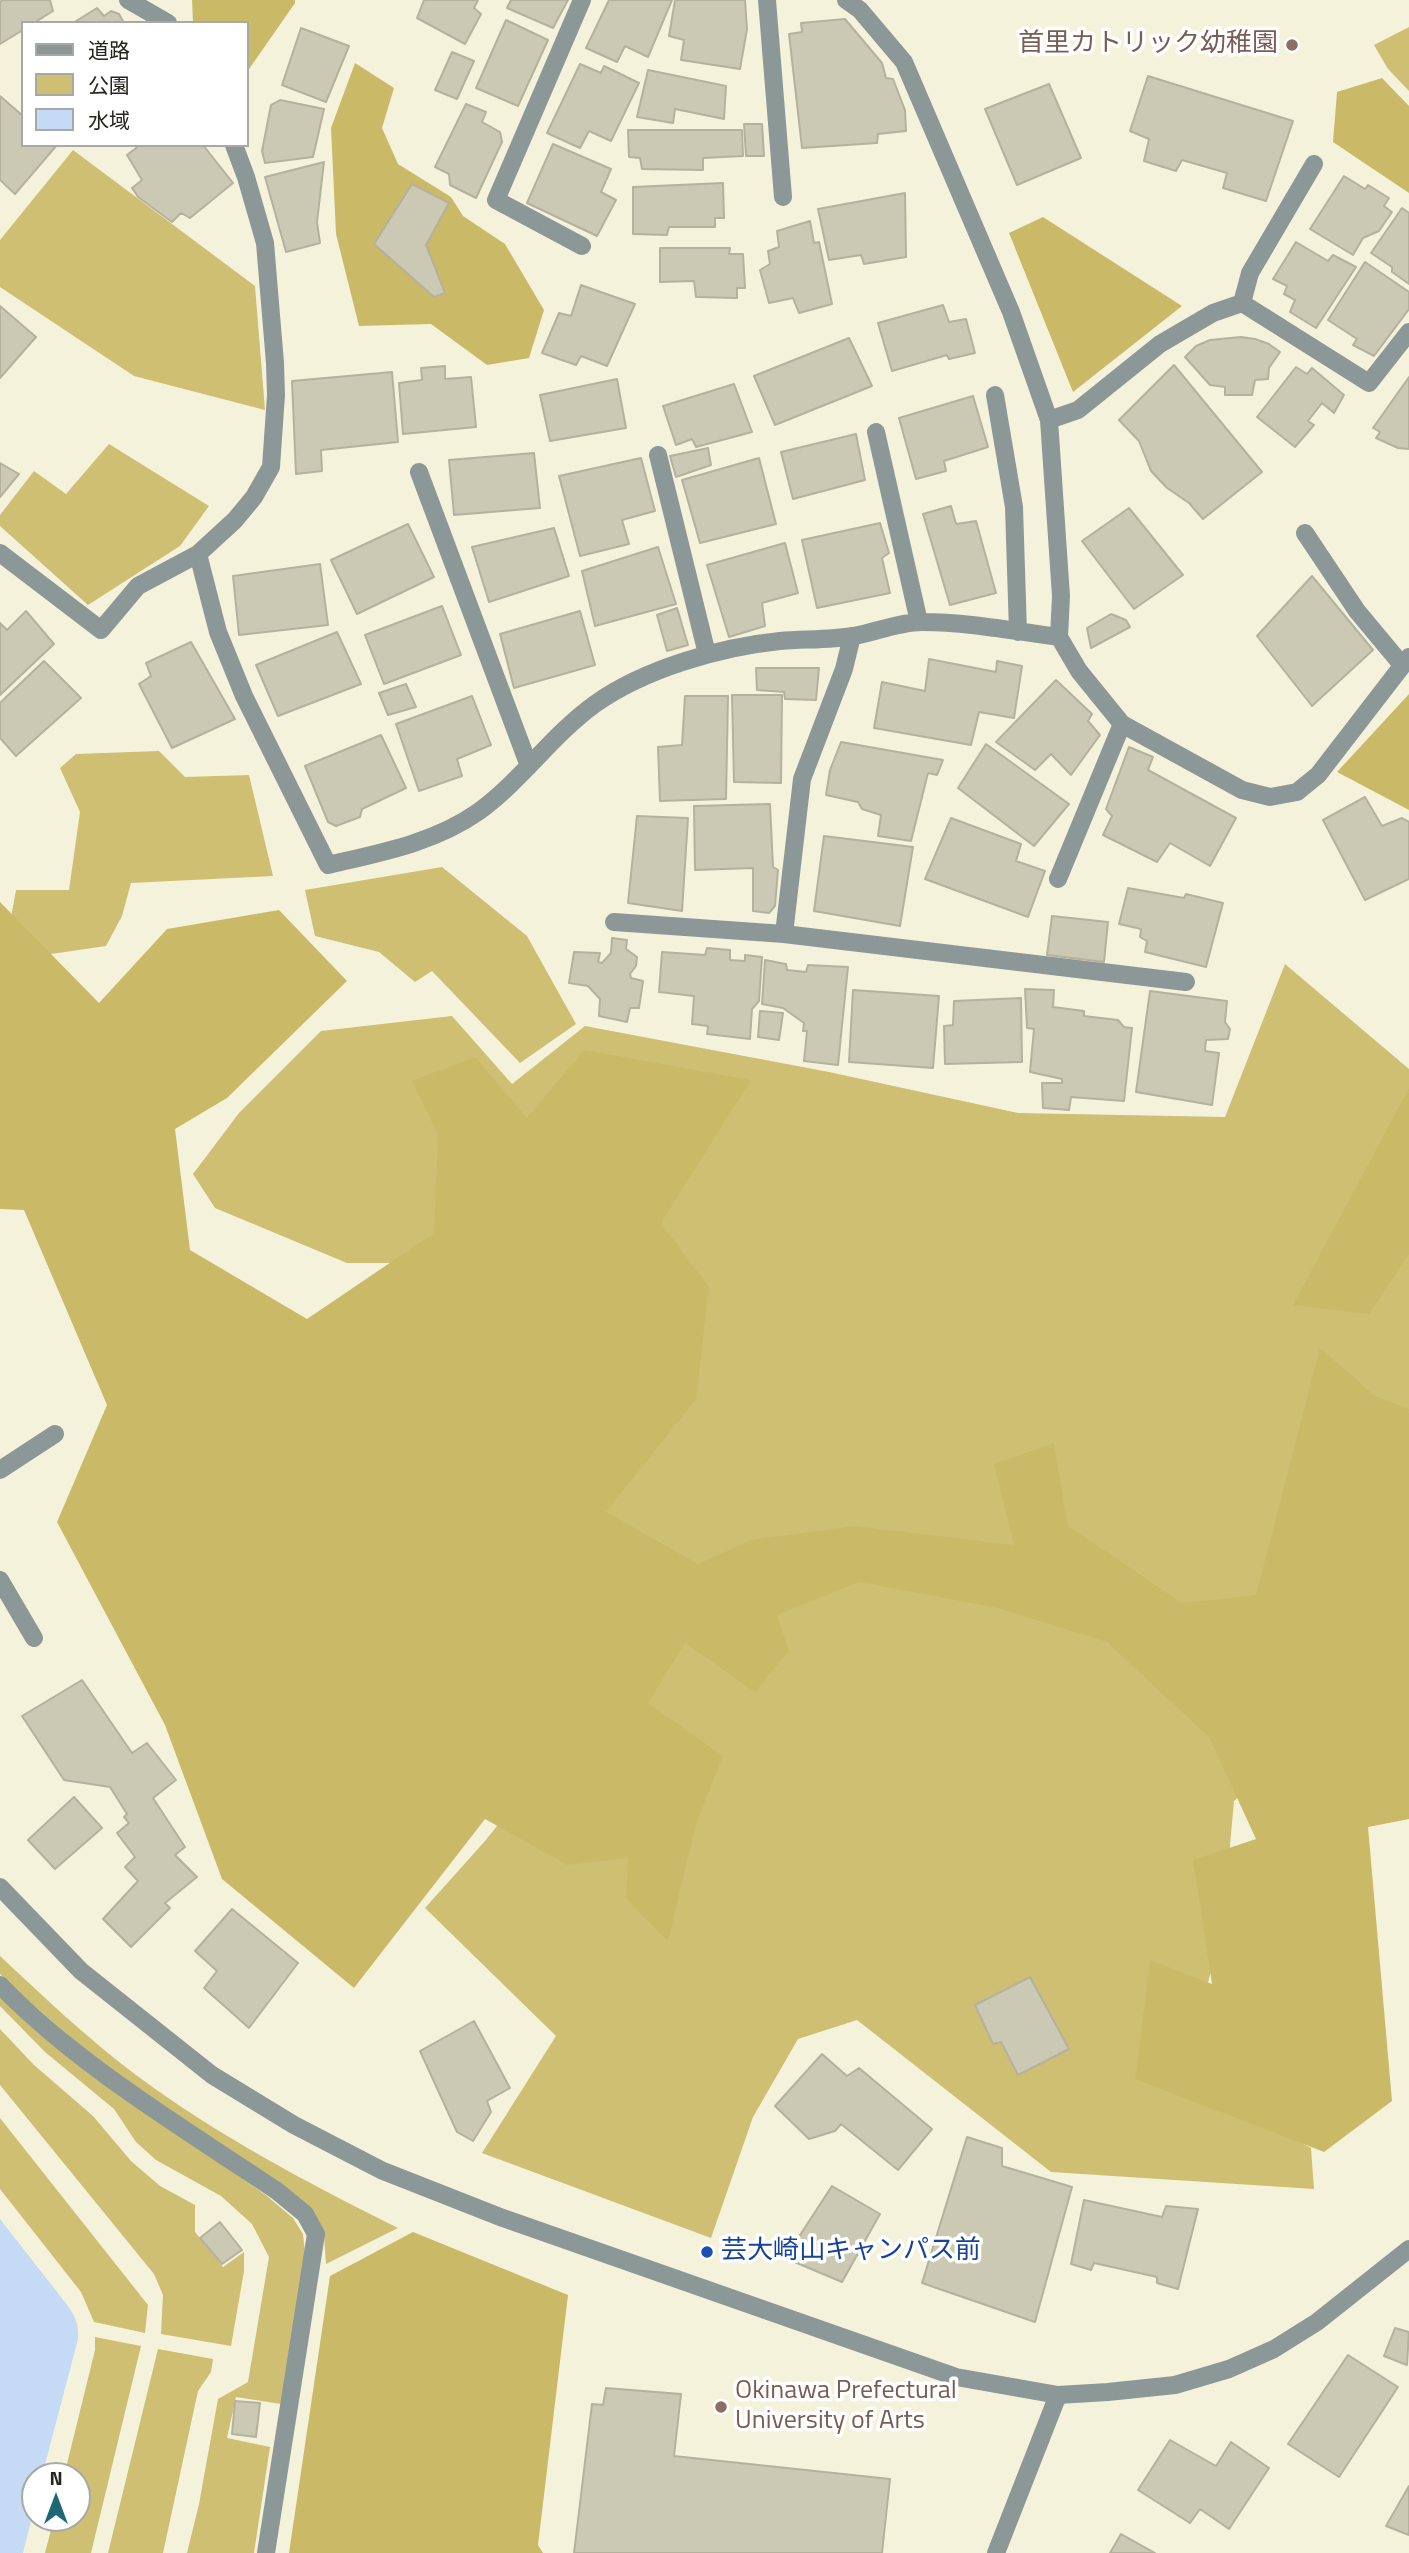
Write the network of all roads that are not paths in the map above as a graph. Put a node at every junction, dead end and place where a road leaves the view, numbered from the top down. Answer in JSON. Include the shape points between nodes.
{"nodes":[{"id":1,"x":128,"y":0,"type":"edge"},
{"id":2,"x":582,"y":0,"type":"edge"},
{"id":3,"x":767,"y":0,"type":"edge"},
{"id":4,"x":846,"y":0,"type":"edge"},
{"id":5,"x":165,"y":21,"type":"edge"},
{"id":6,"x":235,"y":147,"type":"edge"},
{"id":7,"x":1314,"y":163,"type":"dead end"},
{"id":8,"x":783,"y":197,"type":"dead end"},
{"id":9,"x":582,"y":246,"type":"dead end"},
{"id":10,"x":1242,"y":303,"type":"junction"},
{"id":11,"x":1409,"y":332,"type":"edge"},
{"id":12,"x":995,"y":395,"type":"dead end"},
{"id":13,"x":1049,"y":420,"type":"junction"},
{"id":14,"x":876,"y":432,"type":"dead end"},
{"id":15,"x":658,"y":455,"type":"dead end"},
{"id":16,"x":419,"y":472,"type":"dead end"},
{"id":17,"x":1306,"y":533,"type":"dead end"},
{"id":18,"x":0,"y":553,"type":"edge"},
{"id":19,"x":198,"y":554,"type":"junction"},
{"id":20,"x":919,"y":622,"type":"junction"},
{"id":21,"x":1018,"y":632,"type":"junction"},
{"id":22,"x":852,"y":636,"type":"junction"},
{"id":23,"x":1059,"y":637,"type":"junction"},
{"id":24,"x":707,"y":654,"type":"junction"},
{"id":25,"x":1405,"y":661,"type":"edge"},
{"id":26,"x":1122,"y":724,"type":"junction"},
{"id":27,"x":529,"y":766,"type":"junction"},
{"id":28,"x":1058,"y":879,"type":"dead end"},
{"id":29,"x":614,"y":922,"type":"dead end"},
{"id":30,"x":784,"y":934,"type":"junction"},
{"id":31,"x":1186,"y":982,"type":"dead end"},
{"id":32,"x":55,"y":1434,"type":"dead end"},
{"id":33,"x":0,"y":1470,"type":"edge"},
{"id":34,"x":0,"y":1580,"type":"edge"},
{"id":35,"x":34,"y":1638,"type":"dead end"},
{"id":36,"x":0,"y":1886,"type":"edge"},
{"id":37,"x":0,"y":1985,"type":"edge"},
{"id":38,"x":1409,"y":2249,"type":"edge"},
{"id":39,"x":1058,"y":2395,"type":"junction"},
{"id":40,"x":266,"y":2553,"type":"edge"},
{"id":41,"x":996,"y":2553,"type":"edge"}],
"edges":[{"from":1,"to":5,"type":"street"},
{"from":2,"to":9,"type":"street","via":[[496,200]]},
{"from":3,"to":8,"type":"street"},
{"from":4,"to":13,"type":"street","via":[[889,41],[914,82],[1011,312]]},
{"from":6,"to":19,"type":"street","via":[[265,243],[276,395],[271,467],[235,520]]},
{"from":7,"to":10,"type":"street","via":[[1250,273]]},
{"from":10,"to":11,"type":"street","via":[[1369,383]]},
{"from":10,"to":13,"type":"street","via":[[1213,313],[1160,344],[1078,410]]},
{"from":12,"to":21,"type":"street","via":[[1014,507]]},
{"from":13,"to":23,"type":"street","via":[[1061,596]]},
{"from":14,"to":20,"type":"street"},
{"from":15,"to":24,"type":"street"},
{"from":16,"to":27,"type":"street"},
{"from":17,"to":25,"type":"street","via":[[1357,611]]},
{"from":18,"to":19,"type":"street","via":[[101,630],[138,586]]},
{"from":19,"to":27,"type":"street","via":[[218,632],[239,684],[328,865],[440,834],[478,812]]},
{"from":20,"to":21,"type":"street"},
{"from":20,"to":22,"type":"street"},
{"from":21,"to":23,"type":"street"},
{"from":22,"to":24,"type":"street"},
{"from":22,"to":30,"type":"street","via":[[802,779]]},
{"from":23,"to":26,"type":"street","via":[[1079,671]]},
{"from":24,"to":27,"type":"street","via":[[631,681],[559,734]]},
{"from":25,"to":26,"type":"street","via":[[1318,775],[1297,792],[1270,797],[1242,790]]},
{"from":26,"to":28,"type":"street"},
{"from":29,"to":30,"type":"street"},
{"from":30,"to":31,"type":"street"},
{"from":32,"to":33,"type":"street"},
{"from":34,"to":35,"type":"street"},
{"from":36,"to":39,"type":"street","via":[[81,1971],[212,2075],[294,2125],[381,2169],[503,2218],[957,2376]]},
{"from":37,"to":40,"type":"street","via":[[87,2062],[278,2191],[305,2214],[316,2234]]},
{"from":38,"to":39,"type":"street","via":[[1317,2322],[1229,2369],[1175,2385]]},
{"from":39,"to":41,"type":"street"}]}
